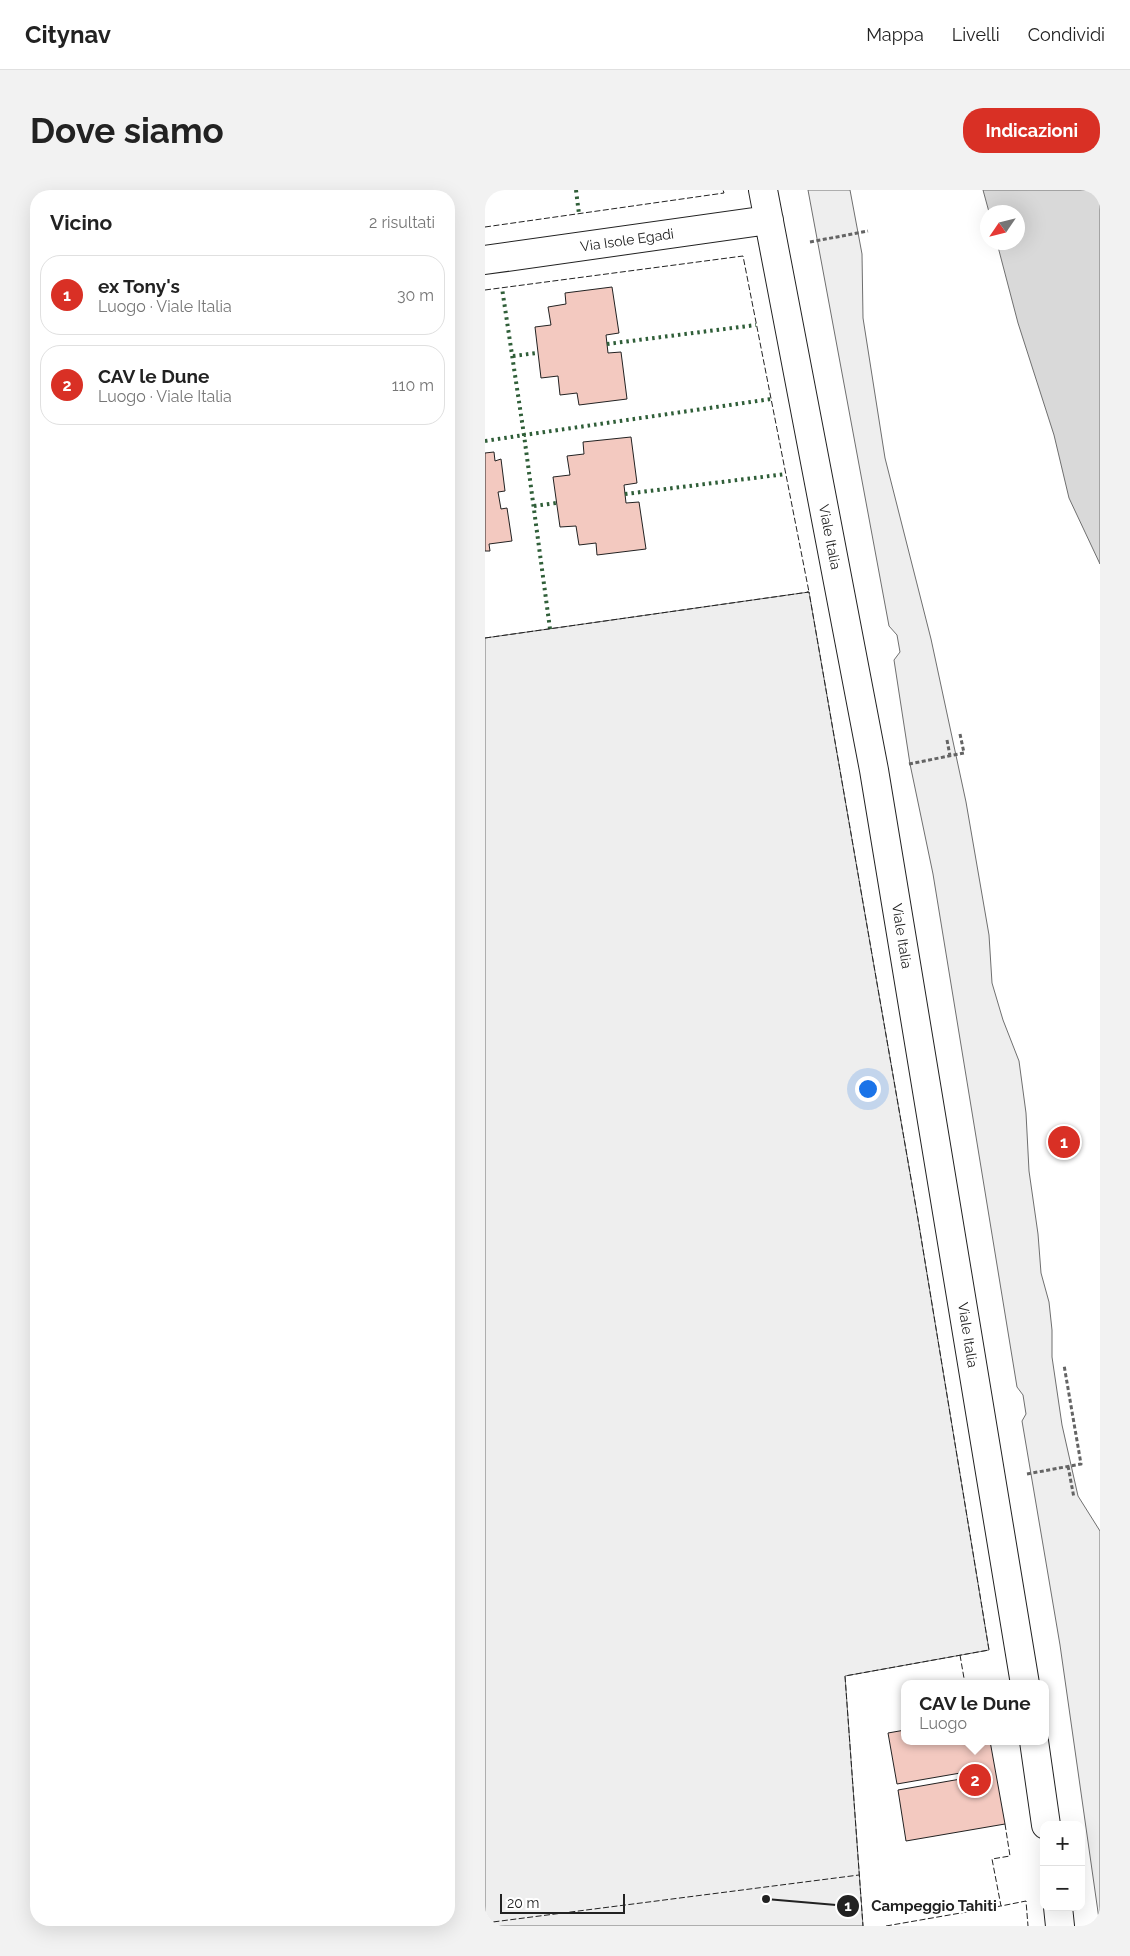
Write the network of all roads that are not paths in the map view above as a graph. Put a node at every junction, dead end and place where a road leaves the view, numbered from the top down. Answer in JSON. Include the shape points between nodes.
{"nodes":[{"id":1,"x":763,"y":190,"type":"edge"},
{"id":2,"x":769,"y":220,"type":"junction"},
{"id":3,"x":485,"y":260,"type":"edge"},
{"id":4,"x":1024,"y":1680,"type":"edge"},
{"id":5,"x":1036,"y":1745,"type":"edge"},
{"id":6,"x":1046,"y":1821,"type":"edge"},
{"id":7,"x":1058,"y":1911,"type":"edge"},
{"id":8,"x":1060,"y":1926,"type":"edge"}],
"edges":[{"from":1,"to":2,"type":"street","name":"Viale Italia"},
{"from":2,"to":3,"type":"street","name":"Via Isole Egadi"},
{"from":2,"to":4,"type":"street","name":"Viale Italia","via":[[874,770]]},
{"from":5,"to":6,"type":"street"},
{"from":7,"to":8,"type":"street"}]}
